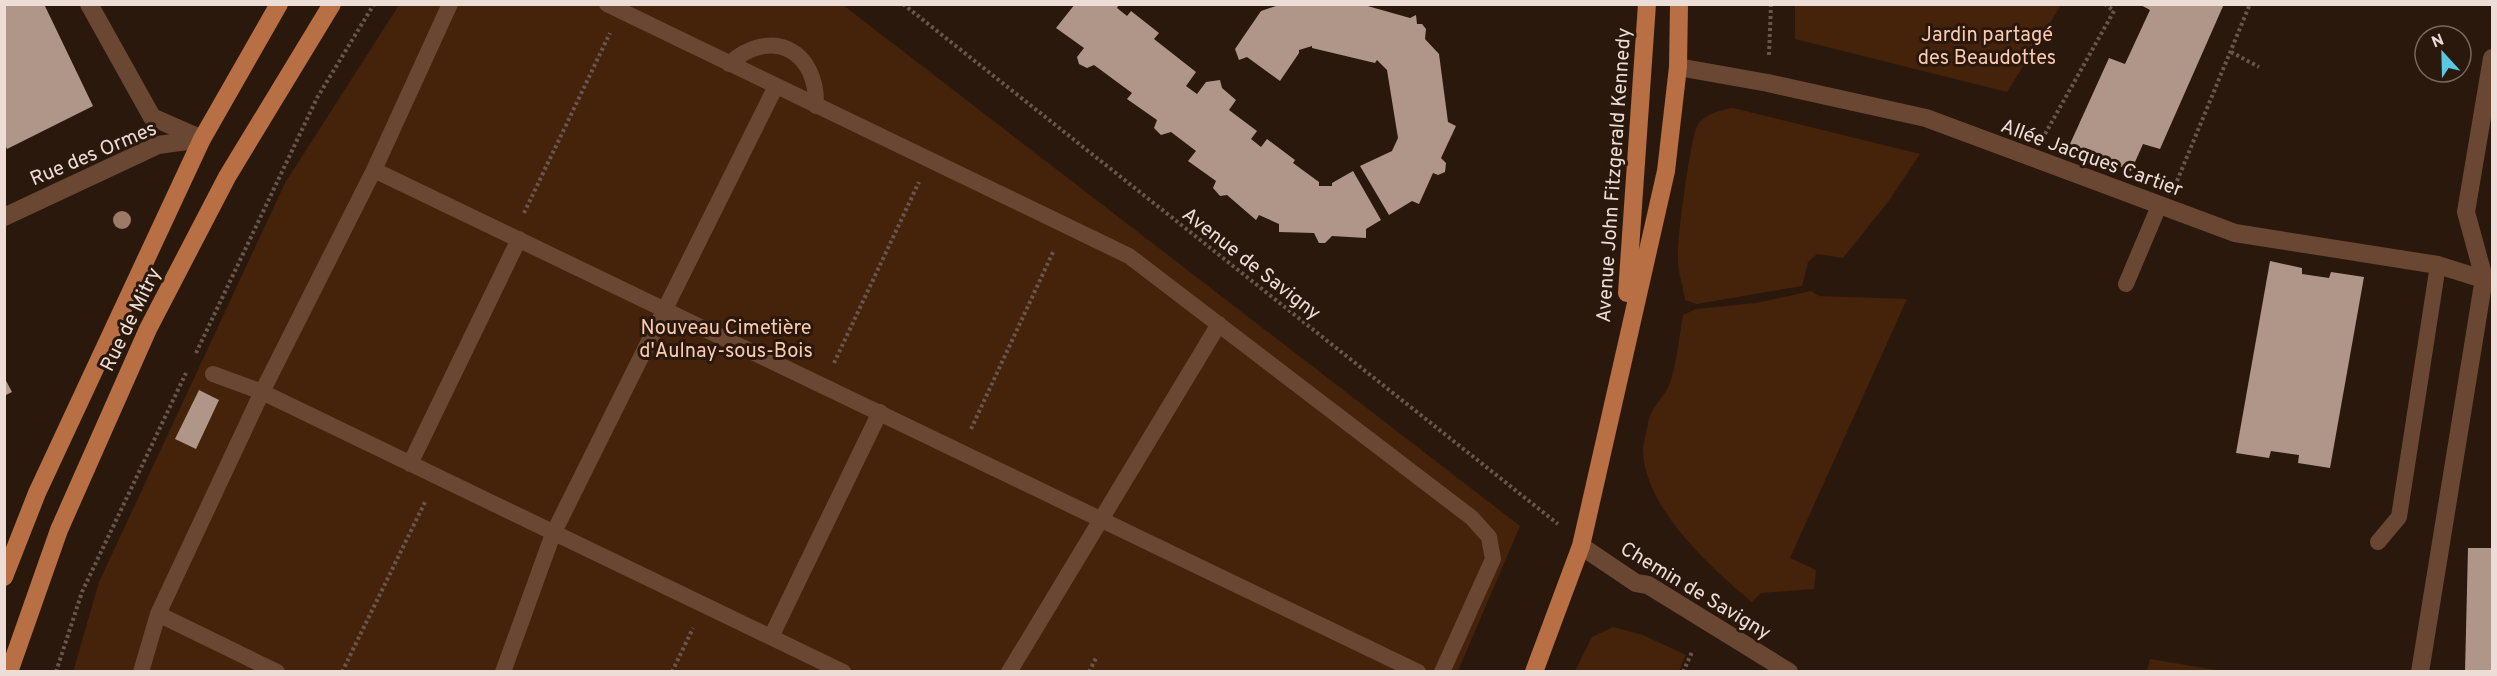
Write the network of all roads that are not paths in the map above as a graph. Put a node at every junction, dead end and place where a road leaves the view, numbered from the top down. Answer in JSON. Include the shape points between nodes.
{"nodes":[{"id":1,"x":88,"y":4,"type":"edge"},
{"id":2,"x":279,"y":4,"type":"edge"},
{"id":3,"x":332,"y":4,"type":"edge"},
{"id":4,"x":450,"y":4,"type":"edge"},
{"id":5,"x":1647,"y":4,"type":"edge"},
{"id":6,"x":1679,"y":4,"type":"edge"},
{"id":7,"x":614,"y":8,"type":"edge"},
{"id":8,"x":2493,"y":58,"type":"edge"},
{"id":9,"x":729,"y":63,"type":"junction"},
{"id":10,"x":1678,"y":67,"type":"junction"},
{"id":11,"x":776,"y":86,"type":"junction"},
{"id":12,"x":816,"y":106,"type":"junction"},
{"id":13,"x":202,"y":139,"type":"junction"},
{"id":14,"x":374,"y":170,"type":"junction"},
{"id":15,"x":2159,"y":206,"type":"junction"},
{"id":16,"x":4,"y":217,"type":"edge"},
{"id":17,"x":516,"y":237,"type":"junction"},
{"id":18,"x":2438,"y":265,"type":"junction"},
{"id":19,"x":2488,"y":280,"type":"edge"},
{"id":20,"x":2126,"y":284,"type":"dead end"},
{"id":21,"x":665,"y":309,"type":"junction"},
{"id":22,"x":1219,"y":324,"type":"junction"},
{"id":23,"x":1623,"y":349,"type":"junction"},
{"id":24,"x":213,"y":374,"type":"dead end"},
{"id":25,"x":261,"y":392,"type":"junction"},
{"id":26,"x":880,"y":412,"type":"junction"},
{"id":27,"x":410,"y":464,"type":"junction"},
{"id":28,"x":1103,"y":519,"type":"junction"},
{"id":29,"x":553,"y":534,"type":"junction"},
{"id":30,"x":2378,"y":542,"type":"dead end"},
{"id":31,"x":1581,"y":546,"type":"junction"},
{"id":32,"x":4,"y":577,"type":"edge"},
{"id":33,"x":158,"y":614,"type":"junction"},
{"id":34,"x":771,"y":637,"type":"junction"},
{"id":35,"x":9,"y":672,"type":"edge"},
{"id":36,"x":141,"y":672,"type":"edge"},
{"id":37,"x":278,"y":672,"type":"edge"},
{"id":38,"x":503,"y":672,"type":"edge"},
{"id":39,"x":843,"y":672,"type":"edge"},
{"id":40,"x":1009,"y":672,"type":"edge"},
{"id":41,"x":1418,"y":672,"type":"edge"},
{"id":42,"x":1442,"y":672,"type":"edge"},
{"id":43,"x":1534,"y":672,"type":"edge"},
{"id":44,"x":1789,"y":672,"type":"edge"},
{"id":45,"x":2420,"y":672,"type":"edge"}],
"edges":[{"from":1,"to":13,"type":"street","via":[[152,117]]},
{"from":2,"to":13,"type":"main road","name":"Rue de Mitry"},
{"from":3,"to":35,"type":"main road","name":"Rue de Mitry","via":[[227,177],[148,329],[59,530]]},
{"from":4,"to":14,"type":"lane"},
{"from":5,"to":23,"type":"main road","name":"Avenue John Fitzgerald Kennedy"},
{"from":6,"to":10,"type":"main road","name":"Avenue John Fitzgerald Kennedy"},
{"from":7,"to":9,"type":"lane"},
{"from":8,"to":19,"type":"street","via":[[2466,212]]},
{"from":9,"to":11,"type":"lane"},
{"from":9,"to":12,"type":"lane","via":[[750,49],[770,44],[784,46],[807,65]]},
{"from":10,"to":15,"type":"street","name":"Allée Jacques Cartier","via":[[1926,118]]},
{"from":10,"to":23,"type":"main road","name":"Avenue John Fitzgerald Kennedy","via":[[1666,171]]},
{"from":11,"to":12,"type":"lane"},
{"from":11,"to":21,"type":"lane"},
{"from":12,"to":22,"type":"lane","via":[[1130,256]]},
{"from":13,"to":16,"type":"street","name":"Rue des Ormes","via":[[158,145]]},
{"from":13,"to":32,"type":"main road","name":"Rue de Mitry","via":[[37,493]]},
{"from":14,"to":17,"type":"lane"},
{"from":14,"to":25,"type":"lane"},
{"from":15,"to":18,"type":"street","name":"Allée Jacques Cartier","via":[[2235,233]]},
{"from":15,"to":20,"type":"lane"},
{"from":17,"to":21,"type":"lane"},
{"from":17,"to":27,"type":"lane"},
{"from":18,"to":19,"type":"street","name":"Allée Jacques Cartier"},
{"from":18,"to":30,"type":"lane","via":[[2399,517]]},
{"from":19,"to":45,"type":"street"},
{"from":21,"to":26,"type":"lane"},
{"from":21,"to":29,"type":"lane"},
{"from":22,"to":28,"type":"lane"},
{"from":22,"to":42,"type":"lane","via":[[1472,518],[1489,537],[1493,559]]},
{"from":23,"to":31,"type":"main road","name":"Avenue John Fitzgerald Kennedy"},
{"from":24,"to":25,"type":"lane"},
{"from":25,"to":27,"type":"lane"},
{"from":25,"to":33,"type":"lane"},
{"from":26,"to":28,"type":"lane"},
{"from":26,"to":34,"type":"lane"},
{"from":27,"to":29,"type":"lane"},
{"from":28,"to":40,"type":"lane"},
{"from":28,"to":41,"type":"lane"},
{"from":29,"to":34,"type":"lane"},
{"from":29,"to":38,"type":"lane"},
{"from":31,"to":43,"type":"main road","name":"Avenue John Fitzgerald Kennedy"},
{"from":31,"to":44,"type":"street","name":"Chemin de Savigny","via":[[1636,583],[1648,585]]},
{"from":33,"to":36,"type":"lane"},
{"from":33,"to":37,"type":"lane"},
{"from":34,"to":39,"type":"lane"}]}
